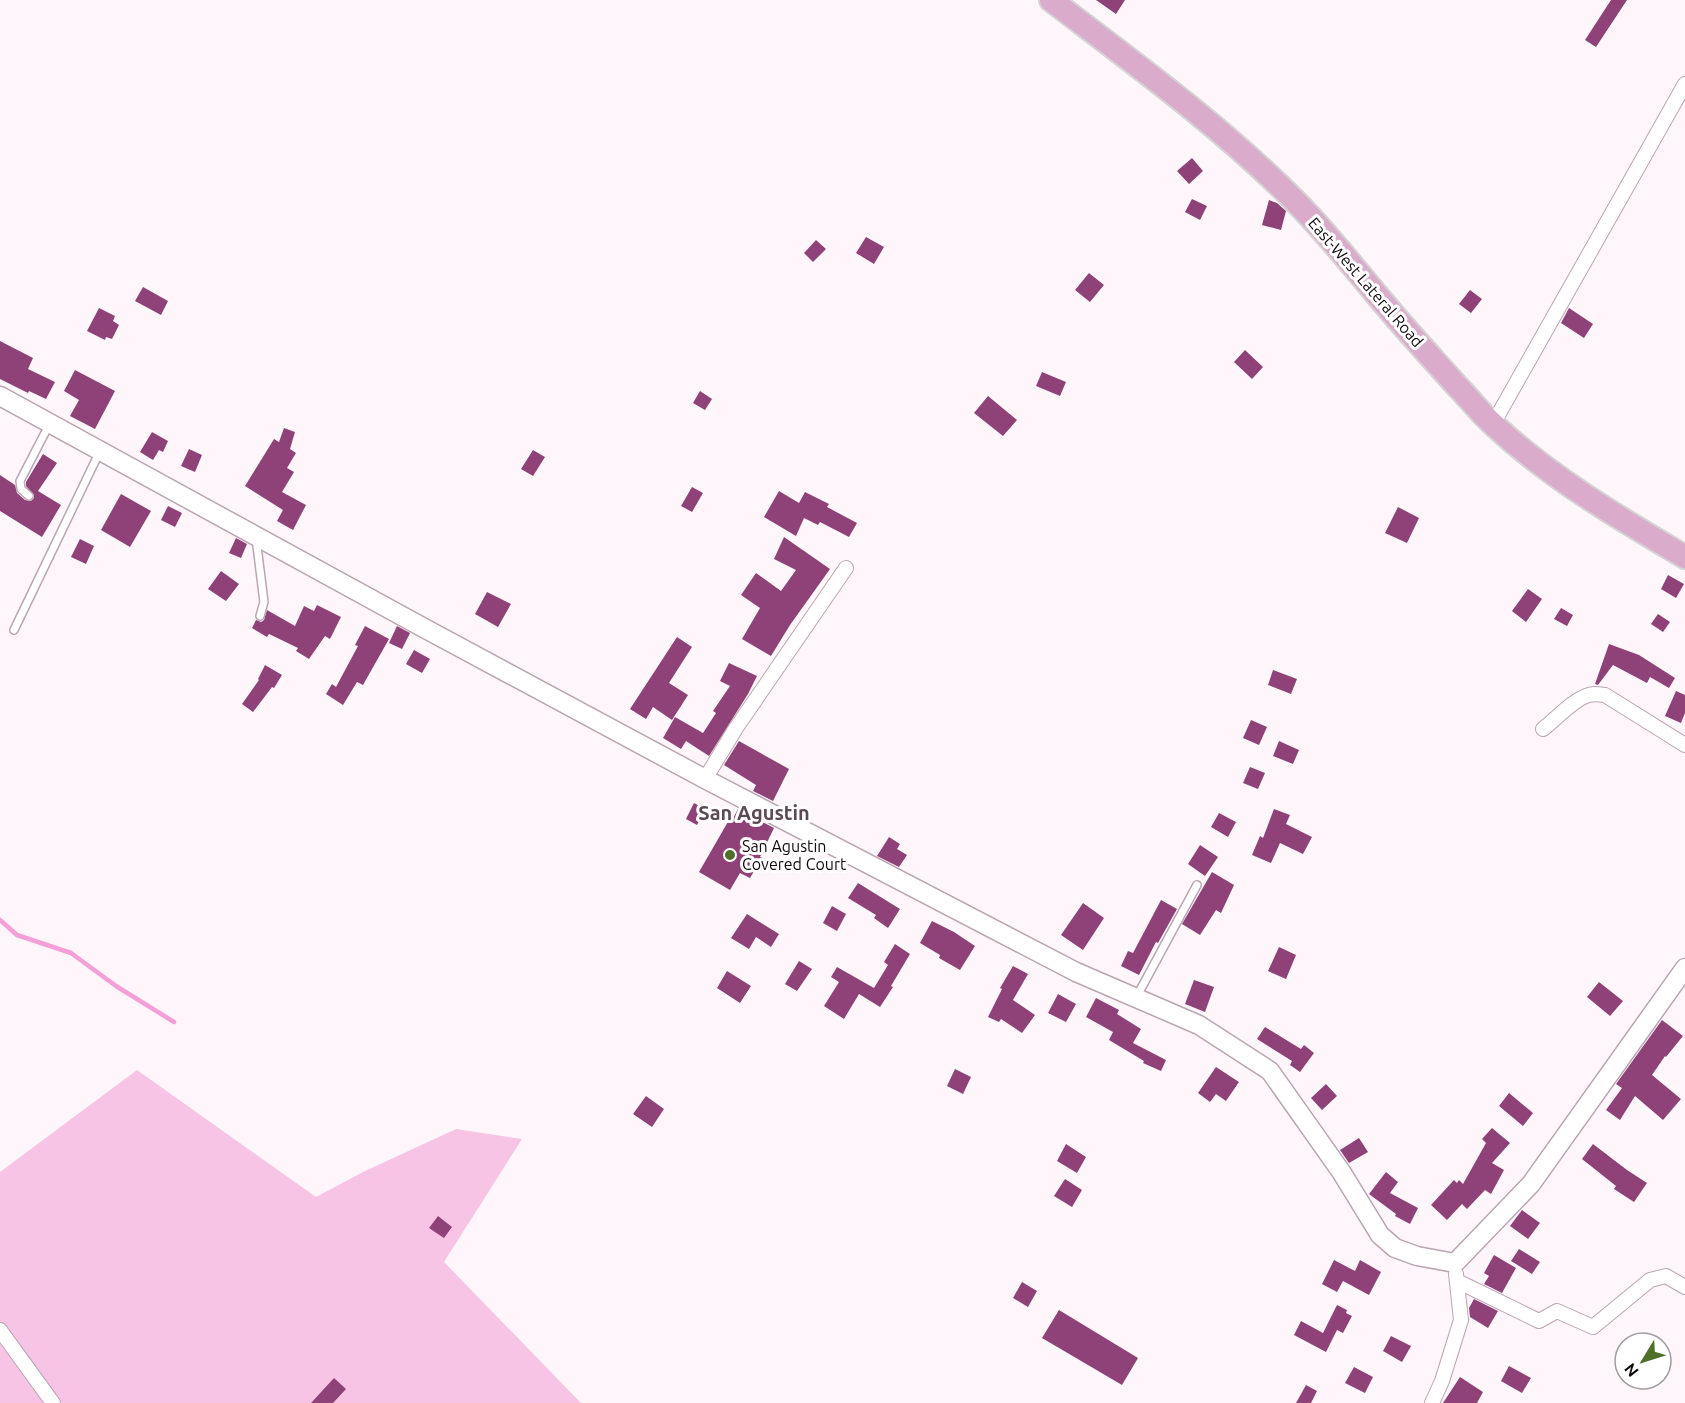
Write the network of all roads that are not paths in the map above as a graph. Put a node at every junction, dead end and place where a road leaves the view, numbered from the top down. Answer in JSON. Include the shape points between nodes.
{"nodes":[{"id":1,"x":1051,"y":0,"type":"edge"},
{"id":2,"x":1685,"y":84,"type":"edge"},
{"id":3,"x":0,"y":396,"type":"edge"},
{"id":4,"x":50,"y":422,"type":"junction"},
{"id":5,"x":1493,"y":424,"type":"junction"},
{"id":6,"x":101,"y":450,"type":"junction"},
{"id":7,"x":29,"y":496,"type":"dead end"},
{"id":8,"x":256,"y":535,"type":"junction"},
{"id":9,"x":1685,"y":556,"type":"edge"},
{"id":10,"x":846,"y":568,"type":"dead end"},
{"id":11,"x":260,"y":616,"type":"dead end"},
{"id":12,"x":14,"y":630,"type":"dead end"},
{"id":13,"x":1543,"y":729,"type":"dead end"},
{"id":14,"x":1685,"y":745,"type":"edge"},
{"id":15,"x":705,"y":779,"type":"junction"},
{"id":16,"x":1197,"y":885,"type":"dead end"},
{"id":17,"x":1685,"y":968,"type":"edge"},
{"id":18,"x":1136,"y":998,"type":"junction"},
{"id":19,"x":1456,"y":1272,"type":"junction"},
{"id":20,"x":1685,"y":1287,"type":"edge"},
{"id":21,"x":0,"y":1330,"type":"edge"},
{"id":22,"x":53,"y":1403,"type":"edge"},
{"id":23,"x":1432,"y":1403,"type":"edge"}],
"edges":[{"from":1,"to":5,"type":"main road","name":"East-West Lateral Road","via":[[1199,114],[1297,202]]},
{"from":2,"to":5,"type":"street"},
{"from":3,"to":4,"type":"street"},
{"from":4,"to":6,"type":"street"},
{"from":4,"to":7,"type":"lane","via":[[20,481],[21,489]]},
{"from":5,"to":9,"type":"main road","name":"East-West Lateral Road","via":[[1553,474]]},
{"from":6,"to":8,"type":"street"},
{"from":6,"to":12,"type":"lane"},
{"from":8,"to":11,"type":"lane","via":[[264,602]]},
{"from":8,"to":15,"type":"street"},
{"from":10,"to":15,"type":"street"},
{"from":13,"to":14,"type":"street","via":[[1586,696],[1605,695]]},
{"from":15,"to":18,"type":"street","via":[[1076,972]]},
{"from":16,"to":18,"type":"lane"},
{"from":17,"to":19,"type":"street","via":[[1531,1184]]},
{"from":18,"to":19,"type":"street","via":[[1198,1025],[1270,1071],[1380,1235],[1395,1248]]},
{"from":19,"to":20,"type":"street","via":[[1539,1321],[1557,1311],[1593,1327],[1650,1280],[1666,1276]]},
{"from":19,"to":23,"type":"street","via":[[1461,1320]]},
{"from":21,"to":22,"type":"street"}]}
